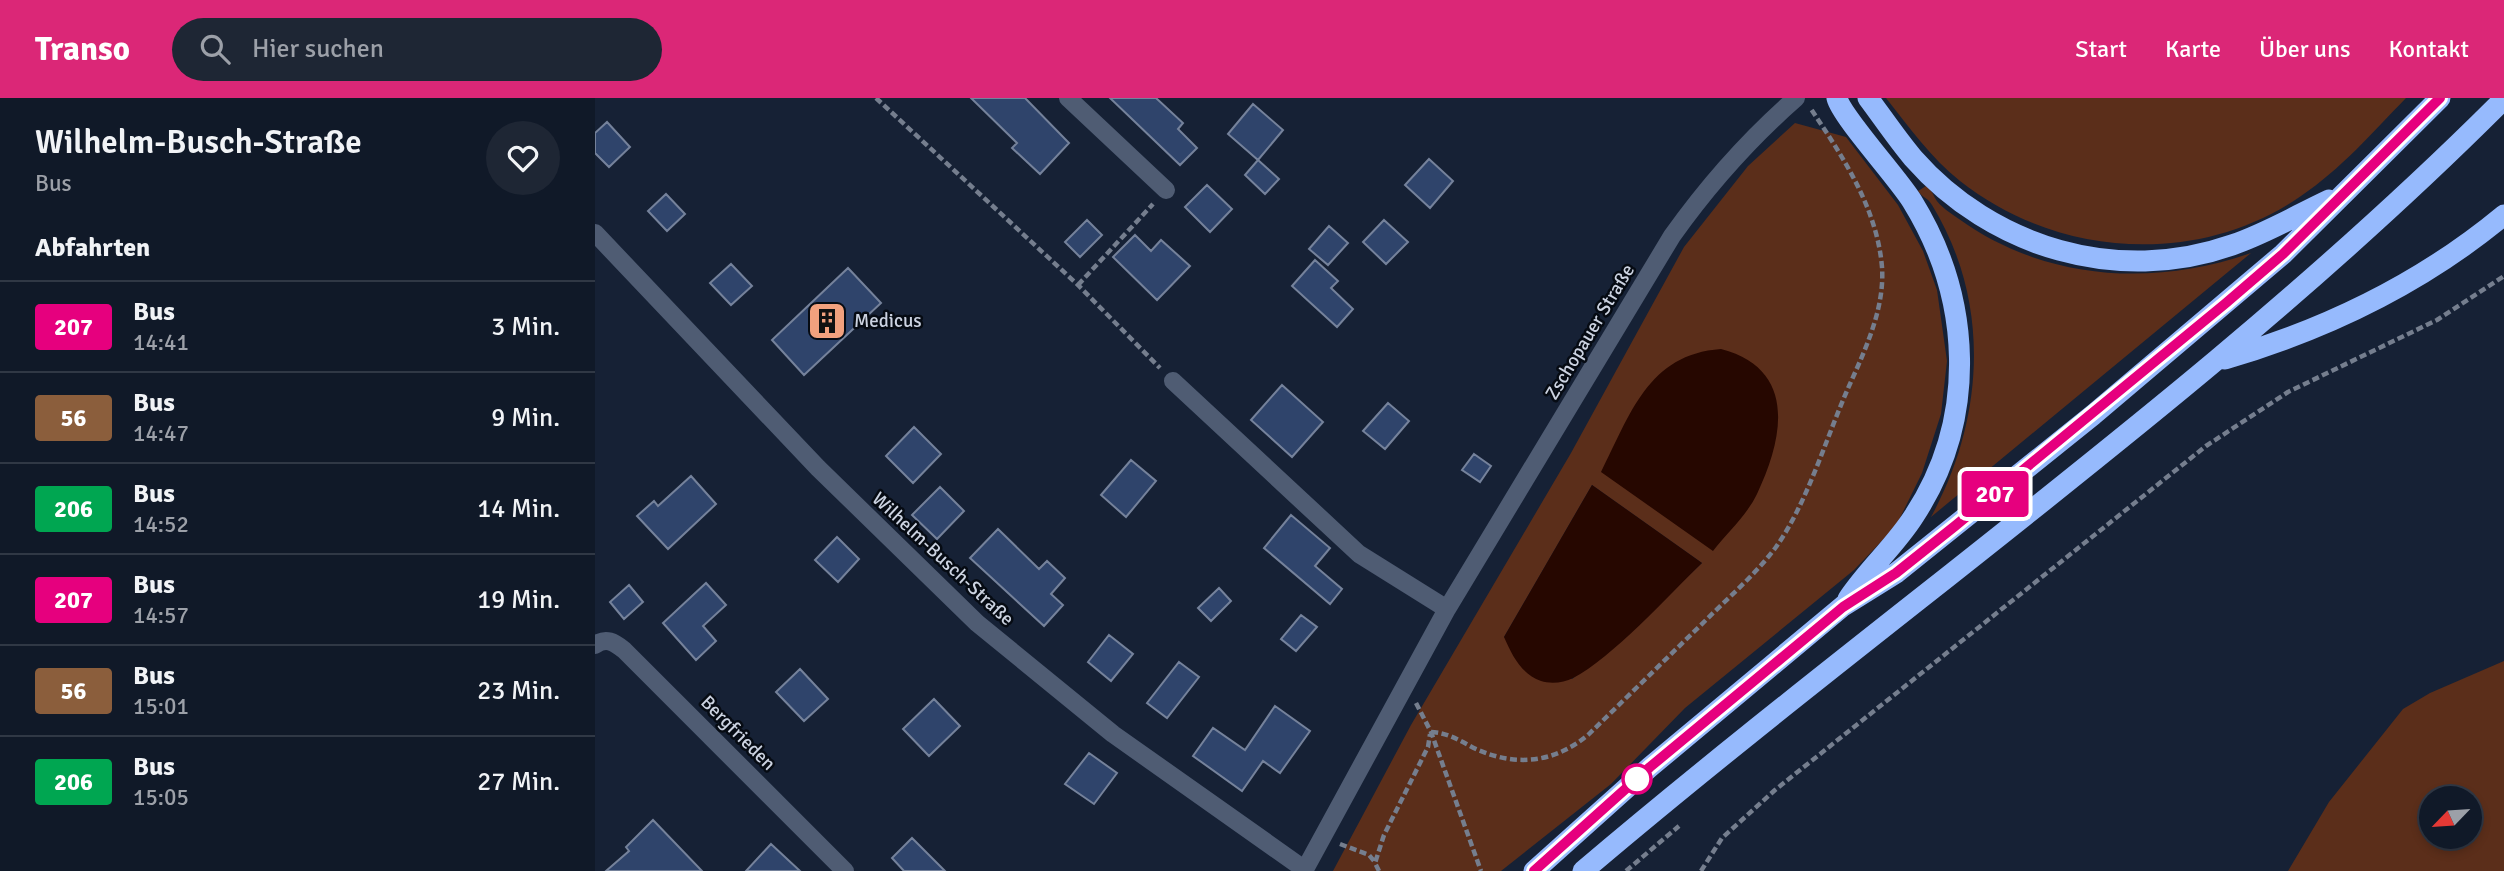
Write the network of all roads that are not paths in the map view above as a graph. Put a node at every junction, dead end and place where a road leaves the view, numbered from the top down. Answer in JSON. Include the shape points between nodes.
{"nodes":[{"id":1,"x":1067,"y":98,"type":"edge"},
{"id":2,"x":1796,"y":98,"type":"edge"},
{"id":3,"x":1837,"y":98,"type":"edge"},
{"id":4,"x":1868,"y":98,"type":"edge"},
{"id":5,"x":2440,"y":98,"type":"edge"},
{"id":6,"x":2504,"y":99,"type":"edge"},
{"id":7,"x":1166,"y":190,"type":"road end"},
{"id":8,"x":2340,"y":195,"type":"junction"},
{"id":9,"x":2504,"y":215,"type":"edge"},
{"id":10,"x":595,"y":233,"type":"edge"},
{"id":11,"x":2216,"y":362,"type":"junction"},
{"id":12,"x":1173,"y":381,"type":"road end"},
{"id":13,"x":1843,"y":607,"type":"junction"},
{"id":14,"x":1447,"y":609,"type":"junction"},
{"id":15,"x":595,"y":645,"type":"edge"},
{"id":16,"x":1304,"y":870,"type":"edge"},
{"id":17,"x":845,"y":871,"type":"edge"},
{"id":18,"x":1534,"y":871,"type":"edge"},
{"id":19,"x":1583,"y":871,"type":"edge"}],
"edges":[{"from":1,"to":7,"type":"street"},
{"from":2,"to":14,"type":"street","name":"Zschopauer Straße","via":[[1706,187],[1672,236]]},
{"from":3,"to":13,"type":"highway","via":[[1908,194],[1940,252],[1956,307],[1961,372],[1952,426],[1936,477],[1913,519],[1867,571]]},
{"from":4,"to":8,"type":"highway","via":[[1913,157],[1971,210],[2037,244],[2086,258],[2149,261],[2212,251],[2253,237]]},
{"from":5,"to":8,"type":"highway"},
{"from":6,"to":11,"type":"highway","via":[[2358,238]]},
{"from":8,"to":13,"type":"highway","via":[[2283,254],[2093,415],[1896,573]]},
{"from":9,"to":11,"type":"highway","via":[[2408,284],[2286,341]]},
{"from":10,"to":16,"type":"street","name":"Wilhelm-Busch-Straße","via":[[818,468],[978,623],[1114,734]]},
{"from":11,"to":19,"type":"highway","via":[[1689,781]]},
{"from":12,"to":14,"type":"street","via":[[1359,554]]},
{"from":13,"to":18,"type":"highway","via":[[1650,767]]},
{"from":14,"to":16,"type":"street","name":"Zschopauer Straße"},
{"from":15,"to":17,"type":"street","name":"Bergfrieden","via":[[605,640],[624,650]]}]}
